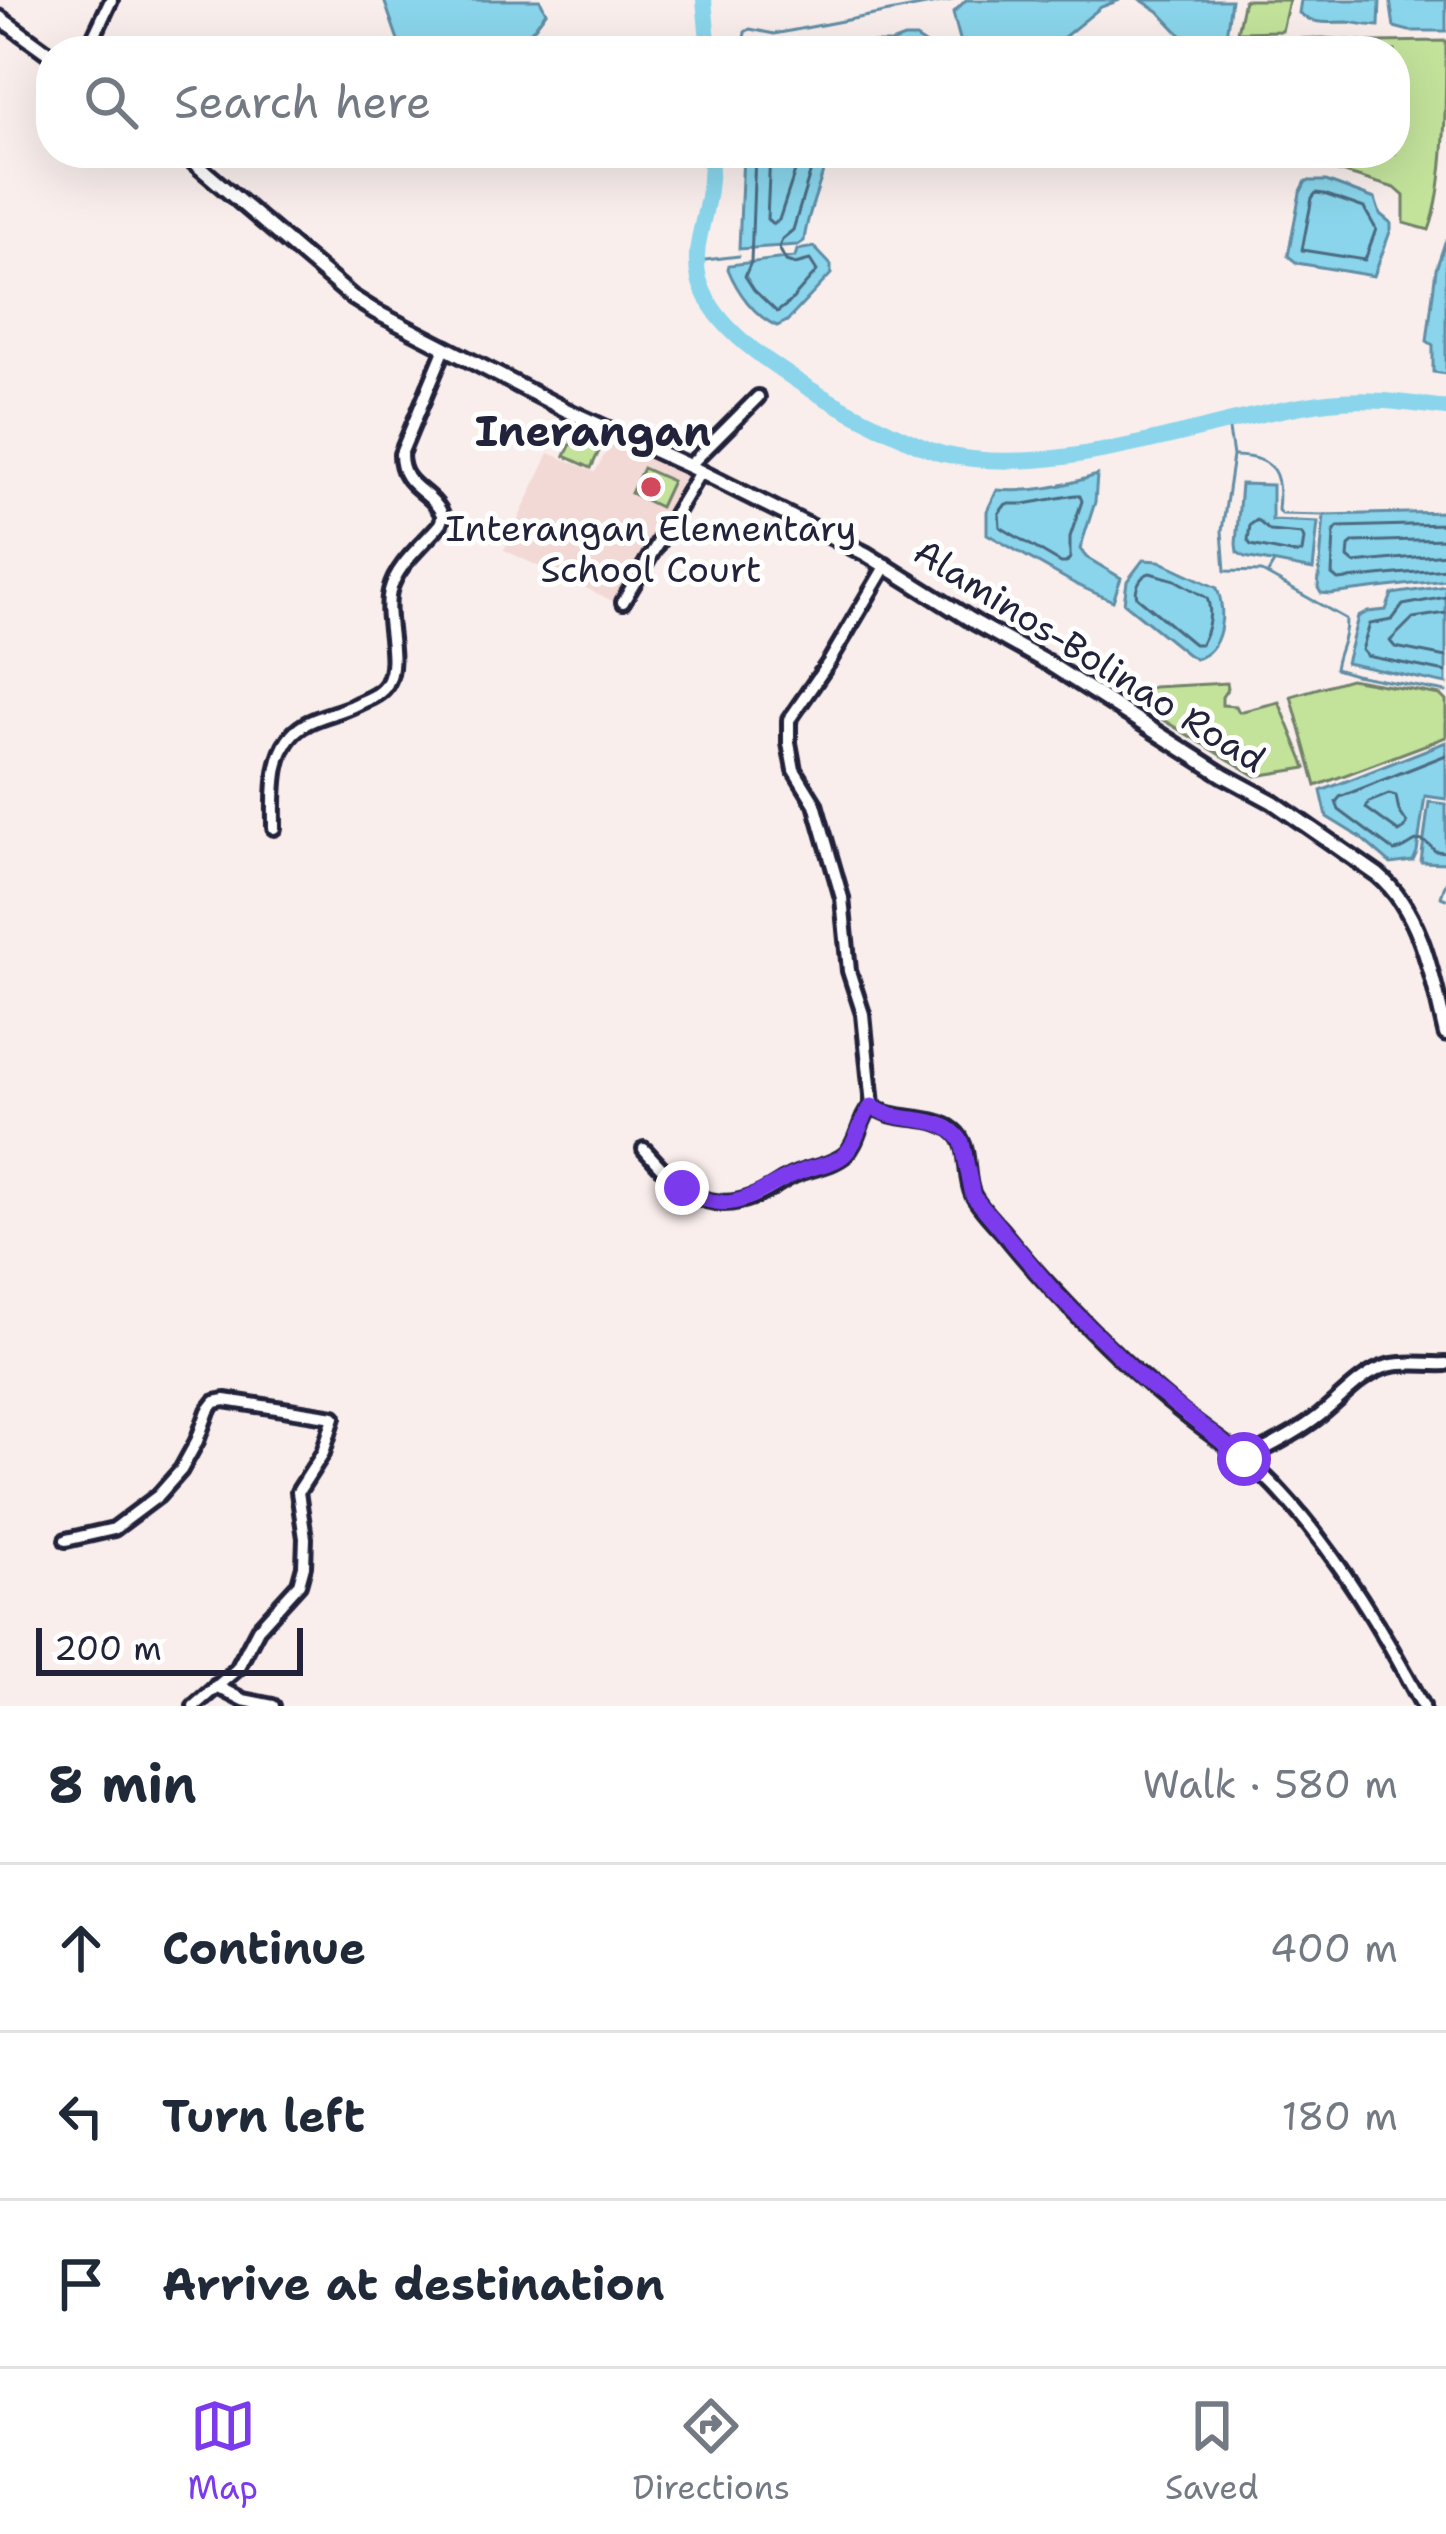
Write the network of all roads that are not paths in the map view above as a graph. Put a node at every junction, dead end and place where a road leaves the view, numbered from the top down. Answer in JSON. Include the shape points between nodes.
{"nodes":[{"id":1,"x":111,"y":0,"type":"edge"},
{"id":2,"x":0,"y":18,"type":"edge"},
{"id":3,"x":95,"y":36,"type":"edge"},
{"id":4,"x":36,"y":44,"type":"edge"},
{"id":5,"x":201,"y":168,"type":"edge"},
{"id":6,"x":445,"y":348,"type":"junction"},
{"id":7,"x":758,"y":397,"type":"dead end"},
{"id":8,"x":695,"y":469,"type":"junction"},
{"id":9,"x":886,"y":565,"type":"junction"},
{"id":10,"x":623,"y":602,"type":"dead end"},
{"id":11,"x":274,"y":828,"type":"dead end"},
{"id":12,"x":1446,"y":1034,"type":"edge"},
{"id":13,"x":872,"y":1106,"type":"junction"},
{"id":14,"x":644,"y":1149,"type":"dead end"},
{"id":15,"x":1446,"y":1364,"type":"edge"},
{"id":16,"x":1244,"y":1459,"type":"junction"},
{"id":17,"x":66,"y":1540,"type":"dead end"},
{"id":18,"x":216,"y":1686,"type":"junction"},
{"id":19,"x":194,"y":1706,"type":"edge"},
{"id":20,"x":273,"y":1706,"type":"edge"},
{"id":21,"x":1423,"y":1706,"type":"edge"}],
"edges":[{"from":1,"to":3,"type":"street"},
{"from":2,"to":4,"type":"main road"},
{"from":5,"to":6,"type":"main road","name":"Alaminos-Bolinao Road","via":[[352,297]]},
{"from":6,"to":8,"type":"main road","name":"Alaminos-Bolinao Road"},
{"from":6,"to":11,"type":"street","via":[[401,454],[406,476],[442,519],[388,597],[388,682],[291,738],[277,767]]},
{"from":7,"to":8,"type":"street"},
{"from":8,"to":9,"type":"main road","name":"Alaminos-Bolinao Road"},
{"from":8,"to":10,"type":"street"},
{"from":9,"to":12,"type":"main road","name":"Alaminos-Bolinao Road","via":[[1273,802],[1385,880],[1412,920]]},
{"from":9,"to":13,"type":"street","via":[[788,731],[794,770],[818,811],[842,898]]},
{"from":13,"to":14,"type":"street","via":[[841,1158],[722,1204],[682,1188]]},
{"from":13,"to":16,"type":"street","via":[[958,1135],[973,1196],[1055,1293],[1140,1377]]},
{"from":15,"to":16,"type":"street","via":[[1383,1368],[1315,1420]]},
{"from":16,"to":21,"type":"street","via":[[1338,1566]]},
{"from":17,"to":18,"type":"street","via":[[114,1529],[164,1490],[215,1402],[334,1416],[298,1492],[300,1582]]},
{"from":18,"to":19,"type":"street"},
{"from":18,"to":20,"type":"street"}]}
